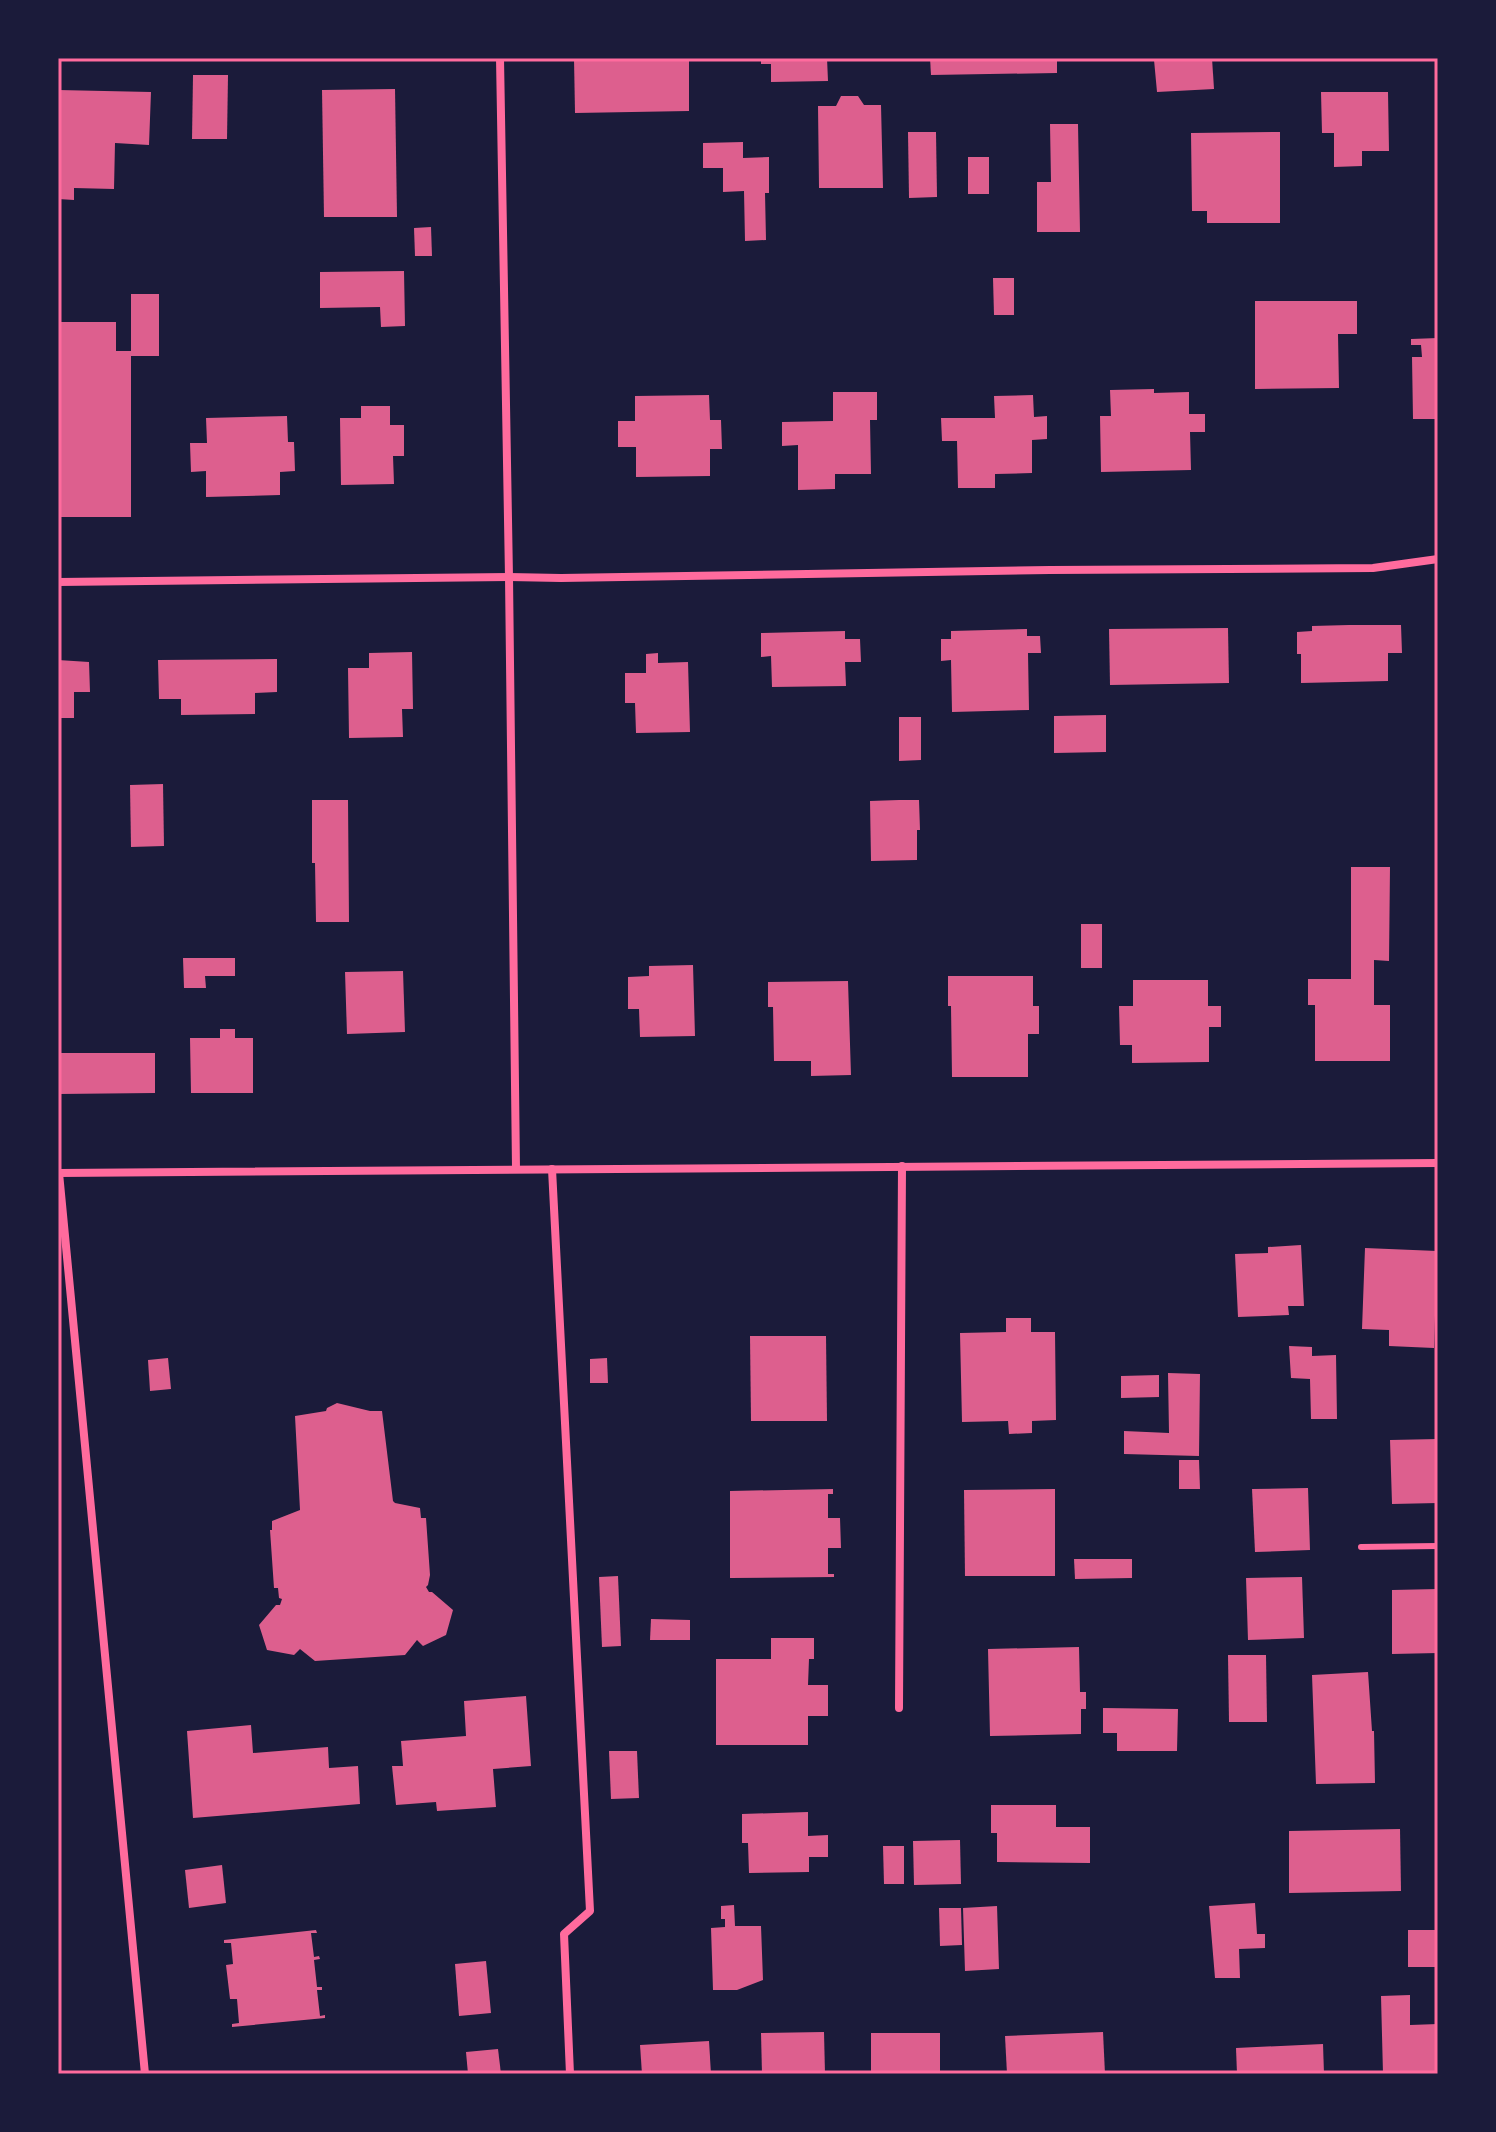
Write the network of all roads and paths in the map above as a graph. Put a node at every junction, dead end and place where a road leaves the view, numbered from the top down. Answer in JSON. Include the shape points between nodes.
{"nodes":[{"id":1,"x":500,"y":58,"type":"edge"},
{"id":2,"x":1438,"y":559,"type":"edge"},
{"id":3,"x":509,"y":577,"type":"junction"},
{"id":4,"x":58,"y":582,"type":"edge"},
{"id":5,"x":1438,"y":1163,"type":"edge"},
{"id":6,"x":902,"y":1166,"type":"junction"},
{"id":7,"x":516,"y":1169,"type":"junction"},
{"id":8,"x":552,"y":1169,"type":"junction"},
{"id":9,"x":59,"y":1173,"type":"edge"},
{"id":10,"x":1438,"y":1546,"type":"edge"},
{"id":11,"x":1361,"y":1547,"type":"dead end"},
{"id":12,"x":899,"y":1708,"type":"dead end"},
{"id":13,"x":145,"y":2074,"type":"edge"},
{"id":14,"x":570,"y":2074,"type":"edge"}],
"edges":[{"from":1,"to":3,"type":"street"},
{"from":2,"to":3,"type":"street","via":[[1373,568]]},
{"from":3,"to":4,"type":"street"},
{"from":3,"to":7,"type":"street"},
{"from":5,"to":6,"type":"street"},
{"from":6,"to":8,"type":"street"},
{"from":6,"to":12,"type":"street"},
{"from":7,"to":8,"type":"street"},
{"from":7,"to":9,"type":"street"},
{"from":8,"to":14,"type":"street","via":[[590,1911],[564,1934]]},
{"from":9,"to":13,"type":"street"},
{"from":10,"to":11,"type":"lane"}]}
